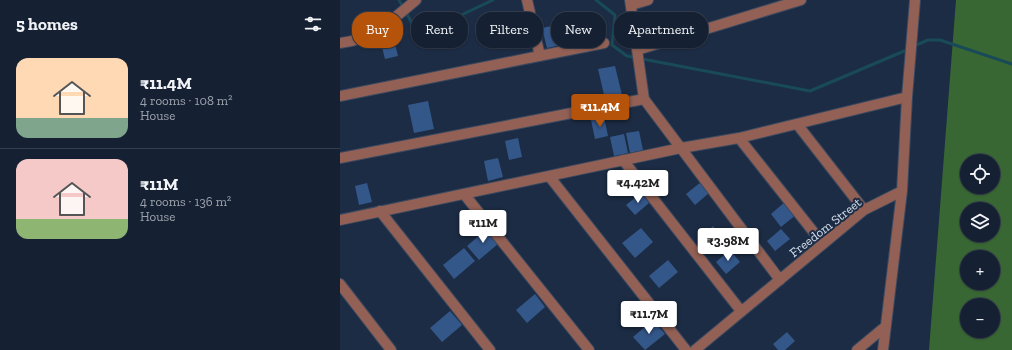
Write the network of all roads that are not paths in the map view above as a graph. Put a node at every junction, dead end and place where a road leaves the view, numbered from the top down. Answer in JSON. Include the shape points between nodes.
{"nodes":[{"id":1,"x":416,"y":0,"type":"edge"},
{"id":2,"x":527,"y":0,"type":"edge"},
{"id":3,"x":648,"y":0,"type":"edge"},
{"id":4,"x":801,"y":0,"type":"edge"},
{"id":5,"x":915,"y":0,"type":"edge"},
{"id":6,"x":631,"y":2,"type":"edge"},
{"id":7,"x":340,"y":43,"type":"edge"},
{"id":8,"x":583,"y":48,"type":"edge"},
{"id":9,"x":637,"y":50,"type":"junction"},
{"id":10,"x":540,"y":56,"type":"junction"},
{"id":11,"x":340,"y":96,"type":"edge"},
{"id":12,"x":907,"y":97,"type":"junction"},
{"id":13,"x":644,"y":99,"type":"junction"},
{"id":14,"x":797,"y":124,"type":"junction"},
{"id":15,"x":739,"y":138,"type":"junction"},
{"id":16,"x":681,"y":148,"type":"junction"},
{"id":17,"x":340,"y":158,"type":"edge"},
{"id":18,"x":623,"y":160,"type":"junction"},
{"id":19,"x":549,"y":176,"type":"junction"},
{"id":20,"x":902,"y":191,"type":"junction"},
{"id":21,"x":464,"y":194,"type":"junction"},
{"id":22,"x":864,"y":210,"type":"junction"},
{"id":23,"x":380,"y":211,"type":"junction"},
{"id":24,"x":340,"y":220,"type":"edge"},
{"id":25,"x":823,"y":244,"type":"junction"},
{"id":26,"x":780,"y":280,"type":"junction"},
{"id":27,"x":340,"y":284,"type":"edge"},
{"id":28,"x":741,"y":311,"type":"junction"},
{"id":29,"x":886,"y":326,"type":"junction"},
{"id":30,"x":392,"y":350,"type":"edge"},
{"id":31,"x":490,"y":350,"type":"edge"},
{"id":32,"x":589,"y":350,"type":"edge"},
{"id":33,"x":686,"y":350,"type":"edge"},
{"id":34,"x":695,"y":350,"type":"edge"},
{"id":35,"x":856,"y":350,"type":"edge"},
{"id":36,"x":883,"y":350,"type":"edge"}],
"edges":[{"from":1,"to":7,"type":"street","via":[[373,35]]},
{"from":2,"to":10,"type":"street"},
{"from":3,"to":6,"type":"street"},
{"from":4,"to":9,"type":"street"},
{"from":5,"to":12,"type":"street"},
{"from":6,"to":9,"type":"street"},
{"from":8,"to":10,"type":"street"},
{"from":9,"to":13,"type":"street"},
{"from":10,"to":11,"type":"street"},
{"from":12,"to":14,"type":"street"},
{"from":12,"to":20,"type":"street"},
{"from":13,"to":16,"type":"street"},
{"from":13,"to":17,"type":"street"},
{"from":14,"to":15,"type":"street"},
{"from":14,"to":22,"type":"street"},
{"from":15,"to":16,"type":"street"},
{"from":15,"to":25,"type":"street"},
{"from":16,"to":18,"type":"street"},
{"from":16,"to":26,"type":"street"},
{"from":18,"to":19,"type":"street"},
{"from":18,"to":28,"type":"street"},
{"from":19,"to":21,"type":"street"},
{"from":19,"to":33,"type":"street"},
{"from":20,"to":22,"type":"street","name":"Freedom Street"},
{"from":20,"to":29,"type":"street"},
{"from":21,"to":23,"type":"street"},
{"from":21,"to":32,"type":"street"},
{"from":22,"to":25,"type":"street","name":"Freedom Street"},
{"from":23,"to":24,"type":"street"},
{"from":23,"to":31,"type":"street"},
{"from":25,"to":26,"type":"street","name":"Freedom Street"},
{"from":26,"to":28,"type":"street","name":"Freedom Street"},
{"from":27,"to":30,"type":"street"},
{"from":28,"to":34,"type":"street","name":"Freedom Street"},
{"from":29,"to":35,"type":"street"},
{"from":29,"to":36,"type":"street"}]}
